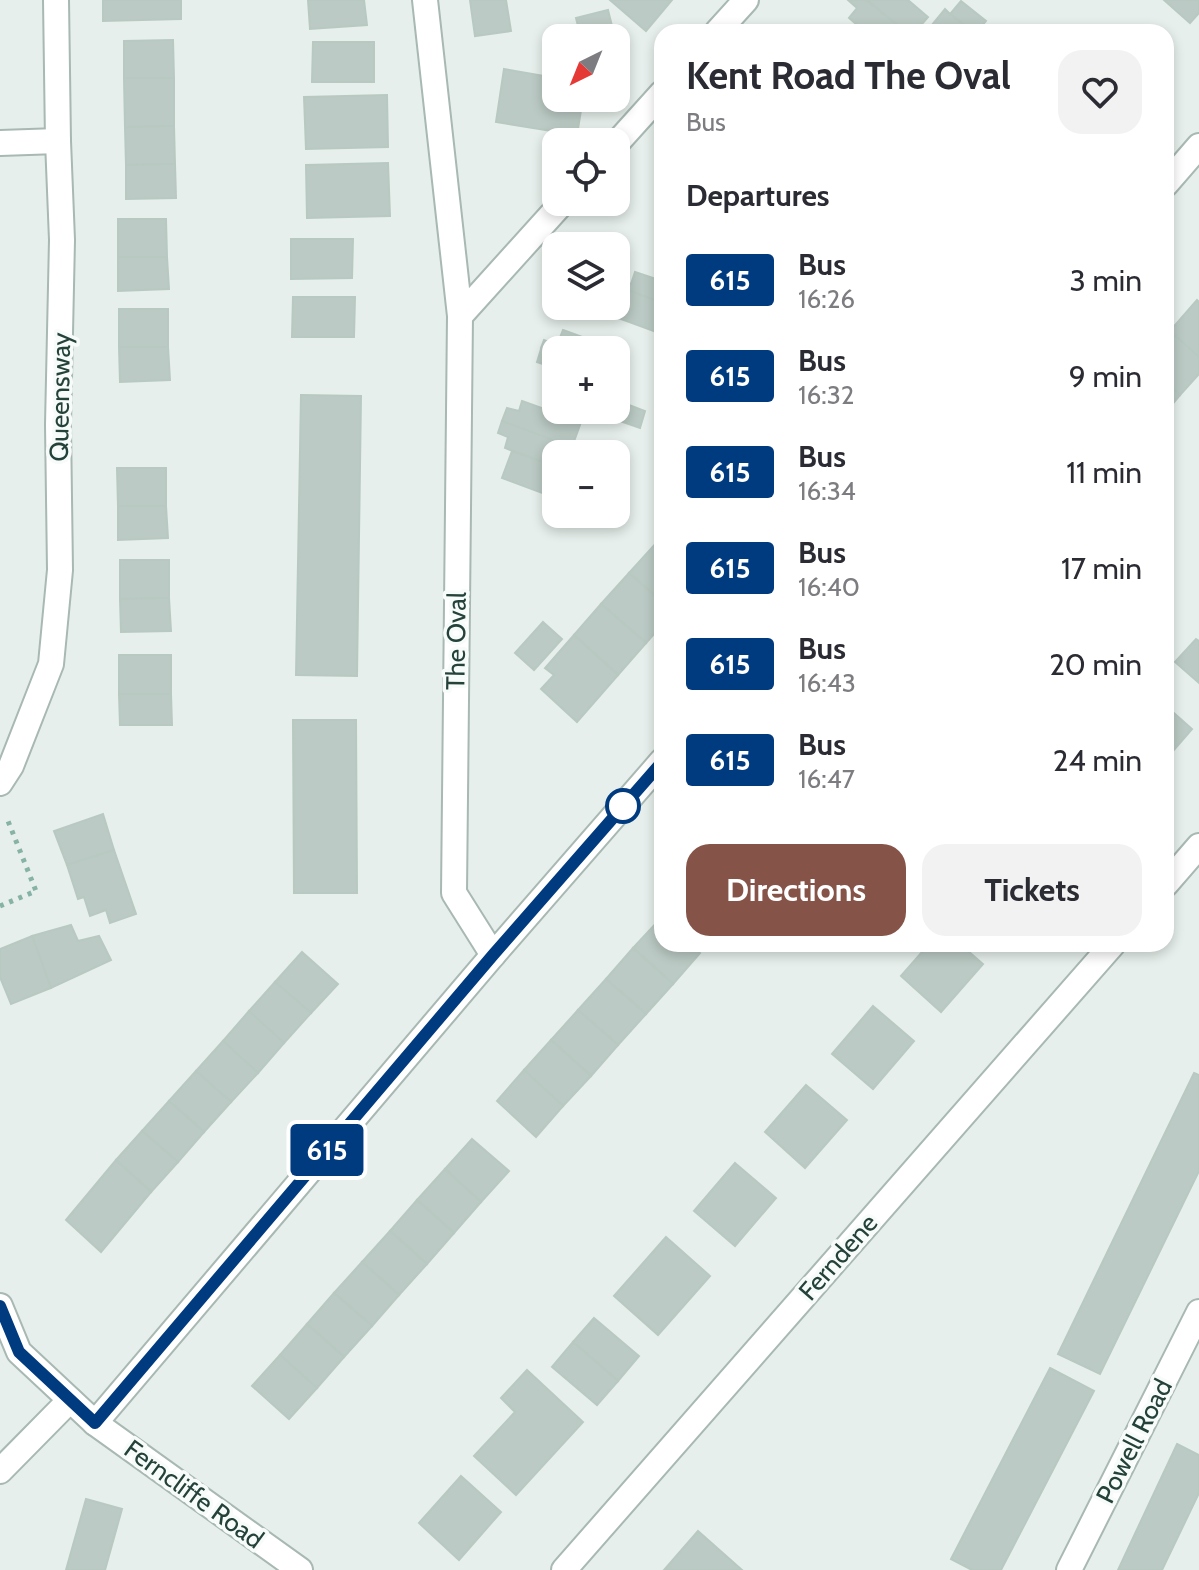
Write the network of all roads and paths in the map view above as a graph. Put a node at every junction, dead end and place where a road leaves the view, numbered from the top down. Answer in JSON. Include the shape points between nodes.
{"nodes":[{"id":1,"x":56,"y":0,"type":"edge"},
{"id":2,"x":425,"y":0,"type":"edge"},
{"id":3,"x":746,"y":0,"type":"edge"},
{"id":4,"x":724,"y":24,"type":"edge"},
{"id":5,"x":654,"y":102,"type":"edge"},
{"id":6,"x":630,"y":128,"type":"edge"},
{"id":7,"x":58,"y":141,"type":"junction"},
{"id":8,"x":0,"y":143,"type":"edge"},
{"id":9,"x":1199,"y":146,"type":"edge"},
{"id":10,"x":1174,"y":175,"type":"edge"},
{"id":11,"x":550,"y":216,"type":"edge"},
{"id":12,"x":460,"y":316,"type":"junction"},
{"id":13,"x":654,"y":770,"type":"edge"},
{"id":14,"x":0,"y":783,"type":"edge"},
{"id":15,"x":5,"y":813,"type":"dead end"},
{"id":16,"x":1199,"y":846,"type":"edge"},
{"id":17,"x":1174,"y":875,"type":"edge"},
{"id":18,"x":0,"y":906,"type":"edge"},
{"id":19,"x":1106,"y":952,"type":"edge"},
{"id":20,"x":493,"y":955,"type":"junction"},
{"id":21,"x":0,"y":1306,"type":"edge"},
{"id":22,"x":1199,"y":1312,"type":"edge"},
{"id":23,"x":70,"y":1400,"type":"junction"},
{"id":24,"x":95,"y":1423,"type":"junction"},
{"id":25,"x":0,"y":1471,"type":"edge"},
{"id":26,"x":300,"y":1570,"type":"edge"},
{"id":27,"x":564,"y":1570,"type":"edge"},
{"id":28,"x":1069,"y":1570,"type":"edge"}],
"edges":[{"from":1,"to":7,"type":"street","name":"Queensway"},
{"from":2,"to":12,"type":"street","name":"The Oval"},
{"from":3,"to":4,"type":"street"},
{"from":5,"to":6,"type":"street"},
{"from":7,"to":8,"type":"street"},
{"from":7,"to":14,"type":"street","name":"Queensway","via":[[60,570],[51,664]]},
{"from":9,"to":10,"type":"street"},
{"from":11,"to":12,"type":"street"},
{"from":12,"to":20,"type":"street","name":"The Oval","via":[[454,893]]},
{"from":13,"to":20,"type":"street"},
{"from":15,"to":18,"type":"path","via":[[36,891]]},
{"from":16,"to":17,"type":"street"},
{"from":19,"to":27,"type":"street","name":"Ferndene"},
{"from":20,"to":24,"type":"street"},
{"from":21,"to":23,"type":"street","name":"Ferncliffe Road","via":[[19,1352]]},
{"from":22,"to":28,"type":"street","name":"Powell Road"},
{"from":23,"to":24,"type":"street","name":"Ferncliffe Road"},
{"from":23,"to":25,"type":"street"},
{"from":24,"to":26,"type":"street","name":"Ferncliffe Road"}]}
